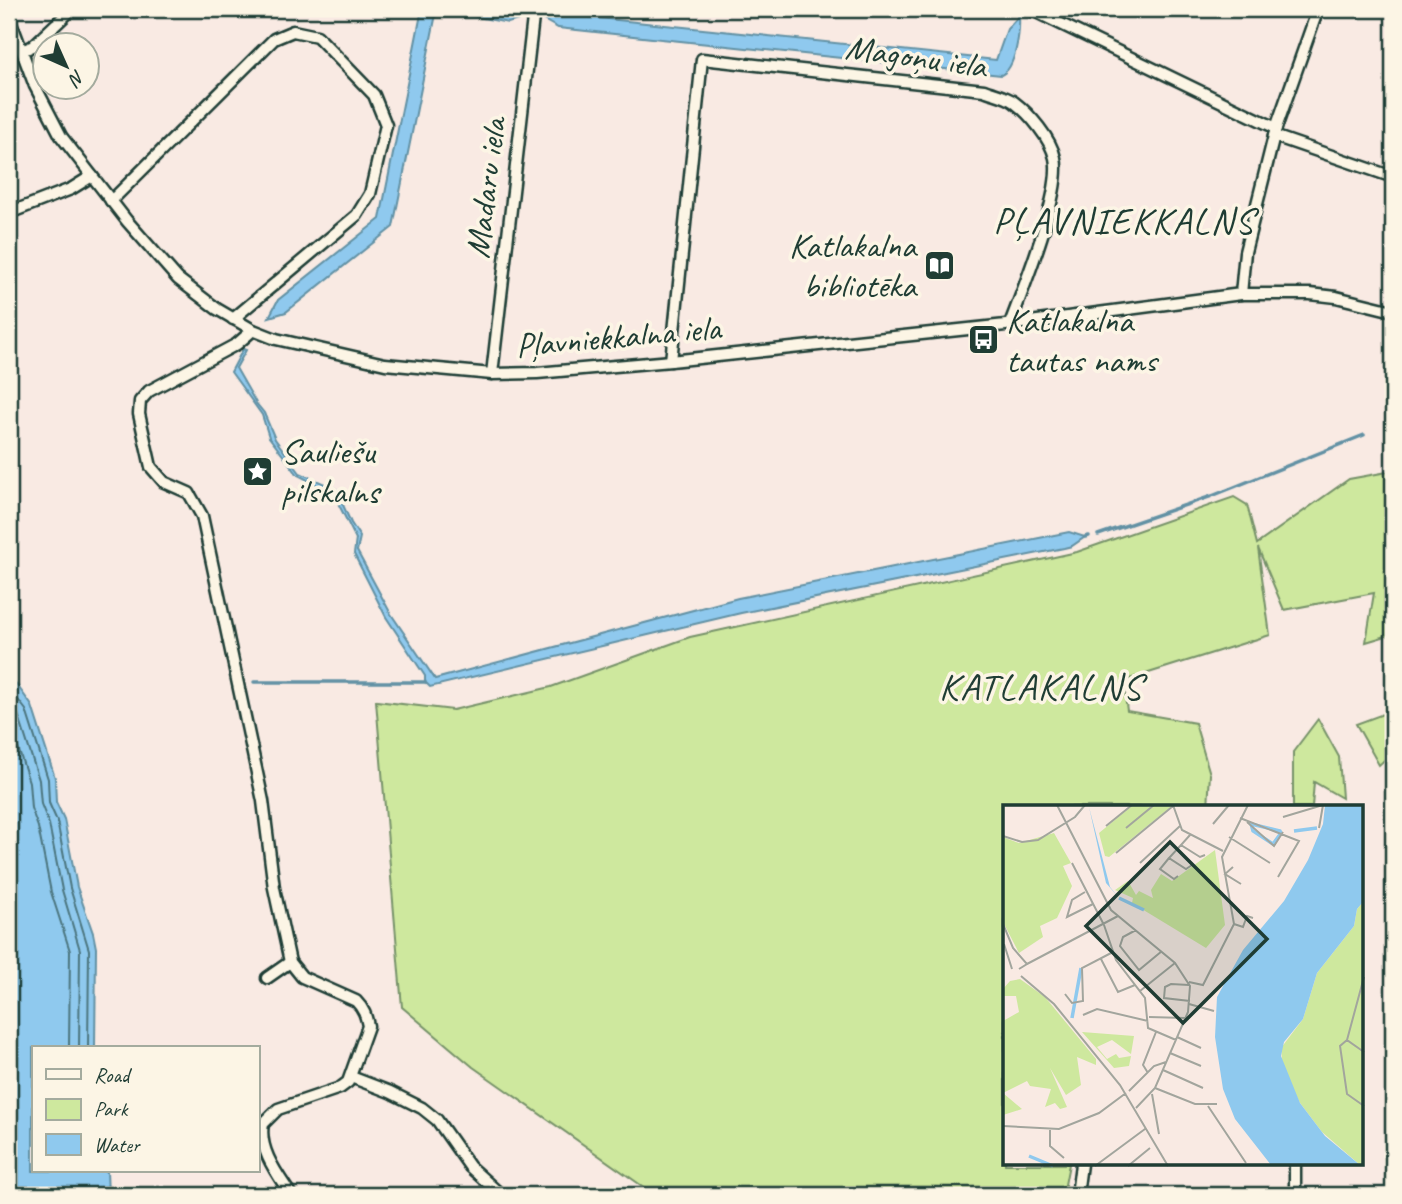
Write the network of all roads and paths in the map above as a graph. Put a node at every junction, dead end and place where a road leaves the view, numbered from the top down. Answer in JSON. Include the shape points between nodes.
{"nodes":[{"id":1,"x":72,"y":9,"type":"edge"},
{"id":2,"x":534,"y":9,"type":"edge"},
{"id":3,"x":1030,"y":9,"type":"edge"},
{"id":4,"x":1318,"y":9,"type":"edge"},
{"id":5,"x":9,"y":17,"type":"edge"},
{"id":6,"x":22,"y":51,"type":"junction"},
{"id":7,"x":1275,"y":132,"type":"junction"},
{"id":8,"x":92,"y":176,"type":"junction"},
{"id":9,"x":1393,"y":177,"type":"edge"},
{"id":10,"x":111,"y":201,"type":"junction"},
{"id":11,"x":9,"y":213,"type":"edge"},
{"id":12,"x":1241,"y":294,"type":"junction"},
{"id":13,"x":1393,"y":311,"type":"edge"},
{"id":14,"x":233,"y":319,"type":"junction"},
{"id":15,"x":1010,"y":324,"type":"junction"},
{"id":16,"x":253,"y":330,"type":"junction"},
{"id":17,"x":671,"y":361,"type":"junction"},
{"id":18,"x":492,"y":374,"type":"junction"},
{"id":19,"x":290,"y":962,"type":"junction"},
{"id":20,"x":267,"y":978,"type":"dead end"},
{"id":21,"x":351,"y":1077,"type":"junction"},
{"id":22,"x":1081,"y":1166,"type":"edge"},
{"id":23,"x":1295,"y":1166,"type":"edge"},
{"id":24,"x":291,"y":1195,"type":"edge"},
{"id":25,"x":501,"y":1195,"type":"edge"},
{"id":26,"x":1077,"y":1195,"type":"edge"},
{"id":27,"x":1295,"y":1195,"type":"edge"}],
"edges":[{"from":1,"to":6,"type":"street"},
{"from":2,"to":18,"type":"street","name":"Madaru iela"},
{"from":3,"to":7,"type":"street"},
{"from":4,"to":7,"type":"street"},
{"from":5,"to":6,"type":"street","name":"Pļavniekkalna iela"},
{"from":6,"to":8,"type":"street","name":"Pļavniekkalna iela","via":[[61,136]]},
{"from":7,"to":9,"type":"street"},
{"from":7,"to":12,"type":"street","via":[[1245,252]]},
{"from":8,"to":10,"type":"street","name":"Pļavniekkalna iela"},
{"from":8,"to":11,"type":"street"},
{"from":10,"to":14,"type":"street","name":"Pļavniekkalna iela","via":[[178,279]]},
{"from":10,"to":14,"type":"street","via":[[275,38],[293,31],[317,36],[374,96],[386,125],[370,194],[357,215]]},
{"from":12,"to":13,"type":"street","name":"Pļavniekkalna iela","via":[[1310,294]]},
{"from":12,"to":15,"type":"street","name":"Pļavniekkalna iela"},
{"from":14,"to":16,"type":"street","name":"Pļavniekkalna iela"},
{"from":15,"to":17,"type":"street","name":"Pļavniekkalna iela"},
{"from":15,"to":17,"type":"street","name":"Magoņu iela","via":[[1055,184],[1055,158],[1039,126],[1013,101],[984,90],[702,59]]},
{"from":16,"to":18,"type":"street","name":"Pļavniekkalna iela","via":[[385,364]]},
{"from":16,"to":19,"type":"street","via":[[237,344],[149,391],[140,401],[139,414],[151,467],[164,482],[189,492],[202,516],[263,801],[274,888]]},
{"from":17,"to":18,"type":"street","name":"Pļavniekkalna iela"},
{"from":19,"to":20,"type":"street"},
{"from":19,"to":21,"type":"street","via":[[302,977],[363,1008],[368,1026]]},
{"from":21,"to":24,"type":"street","via":[[340,1087],[278,1108],[263,1124],[267,1154]]},
{"from":21,"to":25,"type":"street","via":[[422,1108],[470,1167]]},
{"from":22,"to":26,"type":"street"},
{"from":23,"to":27,"type":"street"}]}
